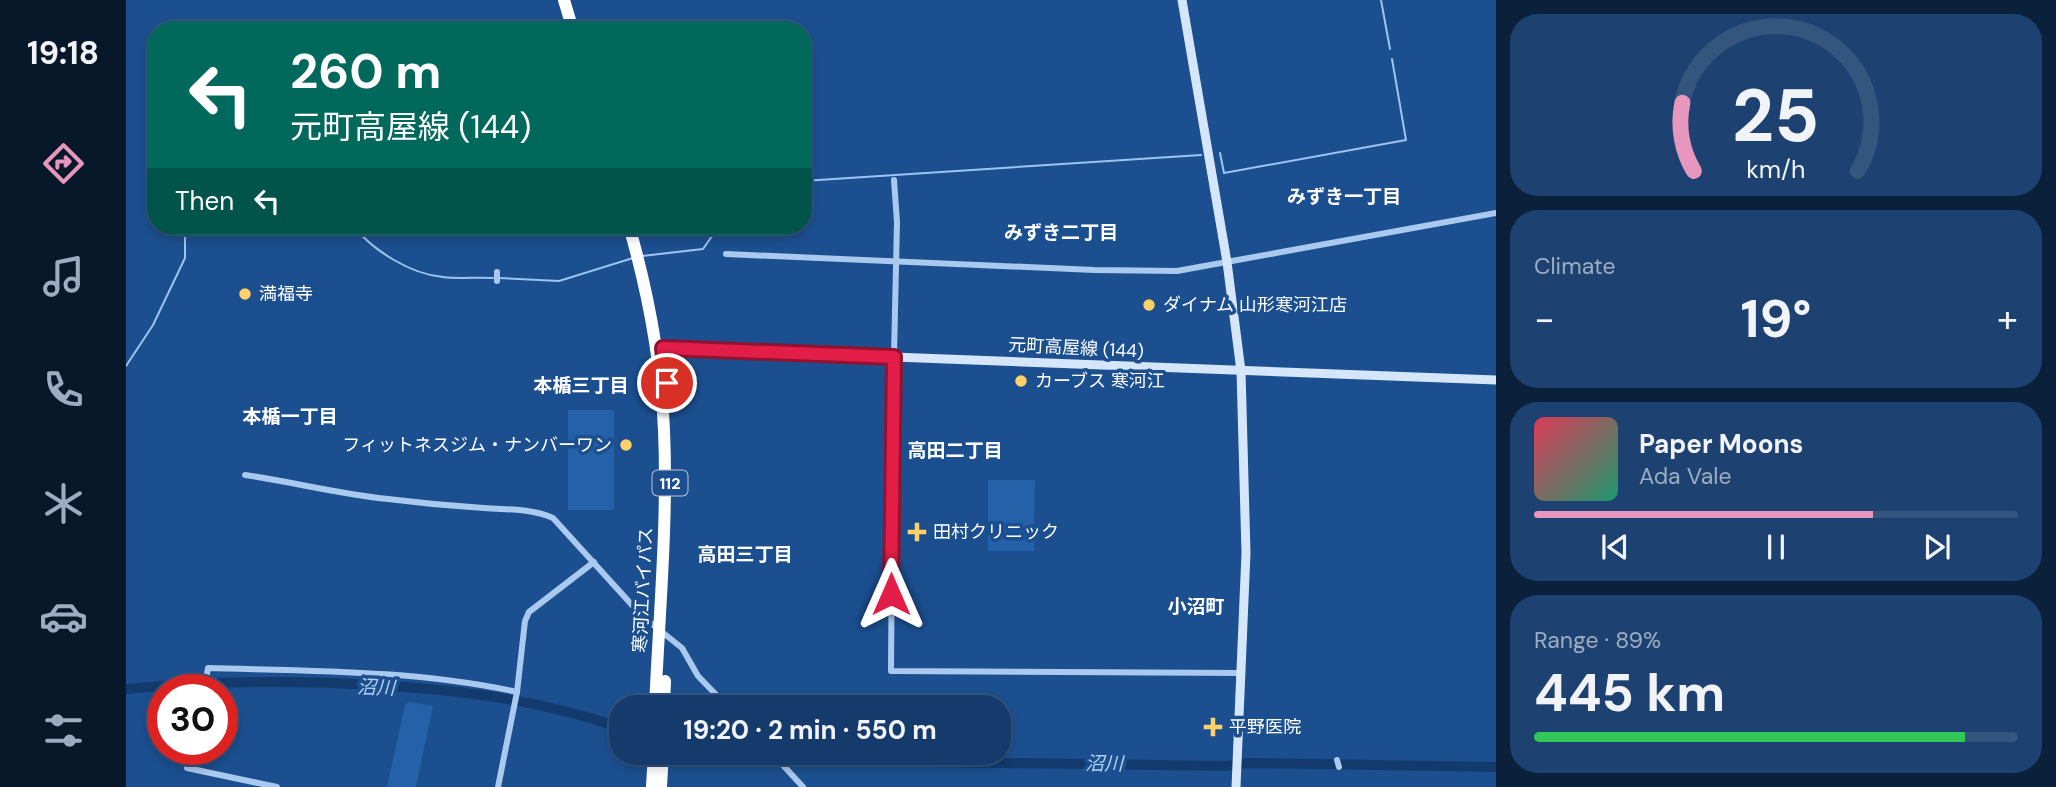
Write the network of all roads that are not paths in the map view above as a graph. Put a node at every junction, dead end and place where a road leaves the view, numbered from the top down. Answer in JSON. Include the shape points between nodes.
{"nodes":[{"id":1,"x":564,"y":0,"type":"edge"},
{"id":2,"x":573,"y":0,"type":"edge"},
{"id":3,"x":1182,"y":0,"type":"edge"},
{"id":4,"x":570,"y":21,"type":"edge"},
{"id":5,"x":579,"y":21,"type":"edge"},
{"id":6,"x":894,"y":180,"type":"dead end"},
{"id":7,"x":1496,"y":213,"type":"edge"},
{"id":8,"x":633,"y":235,"type":"edge"},
{"id":9,"x":638,"y":235,"type":"edge"},
{"id":10,"x":726,"y":254,"type":"dead end"},
{"id":11,"x":642,"y":257,"type":"junction"},
{"id":12,"x":1227,"y":262,"type":"junction"},
{"id":13,"x":897,"y":263,"type":"junction"},
{"id":14,"x":497,"y":272,"type":"dead end"},
{"id":15,"x":497,"y":281,"type":"dead end"},
{"id":16,"x":659,"y":348,"type":"junction"},
{"id":17,"x":894,"y":357,"type":"junction"},
{"id":18,"x":1241,"y":371,"type":"junction"},
{"id":19,"x":1496,"y":380,"type":"edge"},
{"id":20,"x":245,"y":475,"type":"dead end"},
{"id":21,"x":594,"y":562,"type":"junction"},
{"id":22,"x":662,"y":633,"type":"junction"},
{"id":23,"x":1241,"y":673,"type":"junction"},
{"id":24,"x":207,"y":674,"type":"edge"},
{"id":25,"x":517,"y":692,"type":"junction"},
{"id":26,"x":656,"y":695,"type":"edge"},
{"id":27,"x":664,"y":695,"type":"edge"},
{"id":28,"x":716,"y":695,"type":"edge"},
{"id":29,"x":656,"y":765,"type":"edge"},
{"id":30,"x":659,"y":765,"type":"edge"},
{"id":31,"x":782,"y":765,"type":"edge"},
{"id":32,"x":187,"y":768,"type":"dead end"},
{"id":33,"x":276,"y":787,"type":"edge"},
{"id":34,"x":498,"y":787,"type":"edge"},
{"id":35,"x":652,"y":787,"type":"edge"},
{"id":36,"x":661,"y":787,"type":"edge"},
{"id":37,"x":803,"y":787,"type":"edge"},
{"id":38,"x":1237,"y":787,"type":"edge"}],
"edges":[{"from":1,"to":4,"type":"highway"},
{"from":2,"to":5,"type":"highway"},
{"from":3,"to":12,"type":"main road"},
{"from":6,"to":13,"type":"street"},
{"from":7,"to":12,"type":"street"},
{"from":8,"to":11,"type":"highway","name":"寒河江バイパス","number":"112"},
{"from":9,"to":11,"type":"highway","name":"寒河江バイパス","number":"112"},
{"from":10,"to":13,"type":"street"},
{"from":11,"to":16,"type":"highway","name":"寒河江バイパス","number":"112"},
{"from":12,"to":13,"type":"street","via":[[1177,271]]},
{"from":12,"to":18,"type":"main road"},
{"from":13,"to":17,"type":"street"},
{"from":14,"to":15,"type":"street"},
{"from":16,"to":17,"type":"main road","name":"元町高屋線 (144)"},
{"from":16,"to":22,"type":"highway","name":"寒河江バイパス","number":"112","via":[[671,428]]},
{"from":17,"to":18,"type":"main road","name":"元町高屋線 (144)"},
{"from":17,"to":23,"type":"street","via":[[891,671]]},
{"from":18,"to":19,"type":"main road","name":"元町高屋線 (144)"},
{"from":18,"to":23,"type":"main road","via":[[1246,553]]},
{"from":20,"to":21,"type":"street","via":[[373,498],[542,513],[553,518]]},
{"from":21,"to":22,"type":"street"},
{"from":21,"to":25,"type":"street","via":[[529,612]]},
{"from":22,"to":26,"type":"highway","name":"寒河江バイパス","number":"112"},
{"from":22,"to":27,"type":"highway","name":"寒河江バイパス","number":"112"},
{"from":22,"to":28,"type":"street","via":[[682,648],[698,676]]},
{"from":23,"to":38,"type":"main road"},
{"from":24,"to":25,"type":"street","via":[[208,668],[360,673],[477,683]]},
{"from":25,"to":34,"type":"street"},
{"from":29,"to":35,"type":"highway"},
{"from":30,"to":36,"type":"highway"},
{"from":31,"to":37,"type":"street"},
{"from":32,"to":33,"type":"street"}]}
